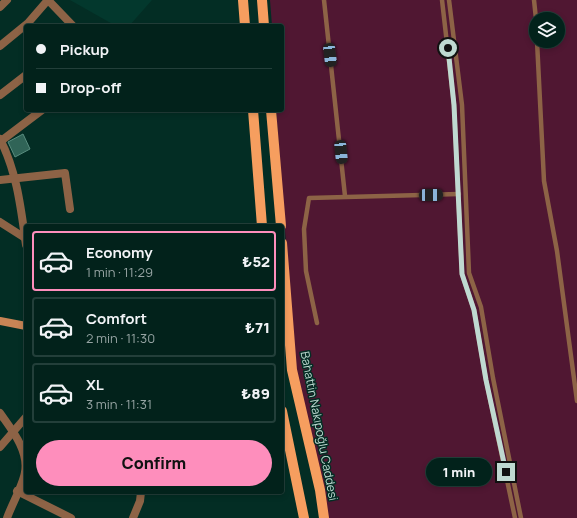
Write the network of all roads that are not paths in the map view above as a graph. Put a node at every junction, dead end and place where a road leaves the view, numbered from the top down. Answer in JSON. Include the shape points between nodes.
{"nodes":[{"id":1,"x":7,"y":0,"type":"edge"},
{"id":2,"x":48,"y":0,"type":"edge"},
{"id":3,"x":243,"y":0,"type":"edge"},
{"id":4,"x":262,"y":0,"type":"edge"},
{"id":5,"x":324,"y":0,"type":"edge"},
{"id":6,"x":442,"y":0,"type":"edge"},
{"id":7,"x":449,"y":0,"type":"edge"},
{"id":8,"x":534,"y":0,"type":"edge"},
{"id":9,"x":0,"y":7,"type":"edge"},
{"id":10,"x":535,"y":12,"type":"edge"},
{"id":11,"x":27,"y":24,"type":"edge"},
{"id":12,"x":71,"y":24,"type":"edge"},
{"id":13,"x":245,"y":24,"type":"edge"},
{"id":14,"x":264,"y":24,"type":"edge"},
{"id":15,"x":24,"y":26,"type":"edge"},
{"id":16,"x":0,"y":46,"type":"edge"},
{"id":17,"x":537,"y":48,"type":"edge"},
{"id":18,"x":24,"y":77,"type":"edge"},
{"id":19,"x":0,"y":95,"type":"edge"},
{"id":20,"x":39,"y":112,"type":"edge"},
{"id":21,"x":253,"y":112,"type":"edge"},
{"id":22,"x":271,"y":112,"type":"edge"},
{"id":23,"x":0,"y":140,"type":"edge"},
{"id":24,"x":15,"y":179,"type":"junction"},
{"id":25,"x":0,"y":180,"type":"edge"},
{"id":26,"x":459,"y":194,"type":"junction"},
{"id":27,"x":345,"y":196,"type":"junction"},
{"id":28,"x":70,"y":209,"type":"dead end"},
{"id":29,"x":0,"y":222,"type":"edge"},
{"id":30,"x":262,"y":224,"type":"edge"},
{"id":31,"x":281,"y":224,"type":"edge"},
{"id":32,"x":24,"y":236,"type":"edge"},
{"id":33,"x":24,"y":241,"type":"edge"},
{"id":34,"x":284,"y":268,"type":"edge"},
{"id":35,"x":0,"y":321,"type":"edge"},
{"id":36,"x":317,"y":323,"type":"dead end"},
{"id":37,"x":24,"y":326,"type":"edge"},
{"id":38,"x":577,"y":400,"type":"edge"},
{"id":39,"x":0,"y":413,"type":"edge"},
{"id":40,"x":24,"y":419,"type":"edge"},
{"id":41,"x":284,"y":421,"type":"edge"},
{"id":42,"x":13,"y":431,"type":"junction"},
{"id":43,"x":0,"y":446,"type":"edge"},
{"id":44,"x":24,"y":462,"type":"edge"},
{"id":45,"x":24,"y":474,"type":"edge"},
{"id":46,"x":17,"y":491,"type":"junction"},
{"id":47,"x":141,"y":494,"type":"edge"},
{"id":48,"x":7,"y":518,"type":"edge"},
{"id":49,"x":71,"y":518,"type":"edge"},
{"id":50,"x":133,"y":518,"type":"edge"},
{"id":51,"x":304,"y":518,"type":"edge"},
{"id":52,"x":324,"y":518,"type":"edge"},
{"id":53,"x":515,"y":518,"type":"edge"},
{"id":54,"x":521,"y":518,"type":"edge"}],
"edges":[{"from":1,"to":9,"type":"street"},
{"from":2,"to":11,"type":"street"},
{"from":2,"to":12,"type":"street"},
{"from":3,"to":13,"type":"main road"},
{"from":4,"to":14,"type":"main road"},
{"from":5,"to":27,"type":"lane"},
{"from":6,"to":26,"type":"lane","via":[[454,105]]},
{"from":7,"to":54,"type":"lane","via":[[462,105],[469,273],[481,307]]},
{"from":8,"to":10,"type":"lane"},
{"from":15,"to":16,"type":"street"},
{"from":17,"to":38,"type":"lane","via":[[544,181],[557,251]]},
{"from":18,"to":19,"type":"street"},
{"from":20,"to":23,"type":"street"},
{"from":21,"to":30,"type":"main road"},
{"from":22,"to":31,"type":"main road"},
{"from":23,"to":24,"type":"street"},
{"from":24,"to":25,"type":"street"},
{"from":24,"to":28,"type":"street","via":[[65,173]]},
{"from":24,"to":32,"type":"street"},
{"from":26,"to":27,"type":"lane"},
{"from":26,"to":53,"type":"lane","via":[[462,274],[474,310]]},
{"from":27,"to":36,"type":"lane","via":[[309,198],[304,229],[306,271]]},
{"from":29,"to":33,"type":"street"},
{"from":34,"to":52,"type":"main road","name":"Bahattin Nakıpoğlu Caddesi","via":[[292,370],[320,490]]},
{"from":35,"to":37,"type":"street"},
{"from":39,"to":42,"type":"street"},
{"from":40,"to":42,"type":"street"},
{"from":41,"to":51,"type":"main road"},
{"from":42,"to":43,"type":"street"},
{"from":42,"to":44,"type":"street","via":[[23,452]]},
{"from":45,"to":46,"type":"street"},
{"from":46,"to":48,"type":"street"},
{"from":46,"to":49,"type":"street"},
{"from":47,"to":50,"type":"street"}]}
